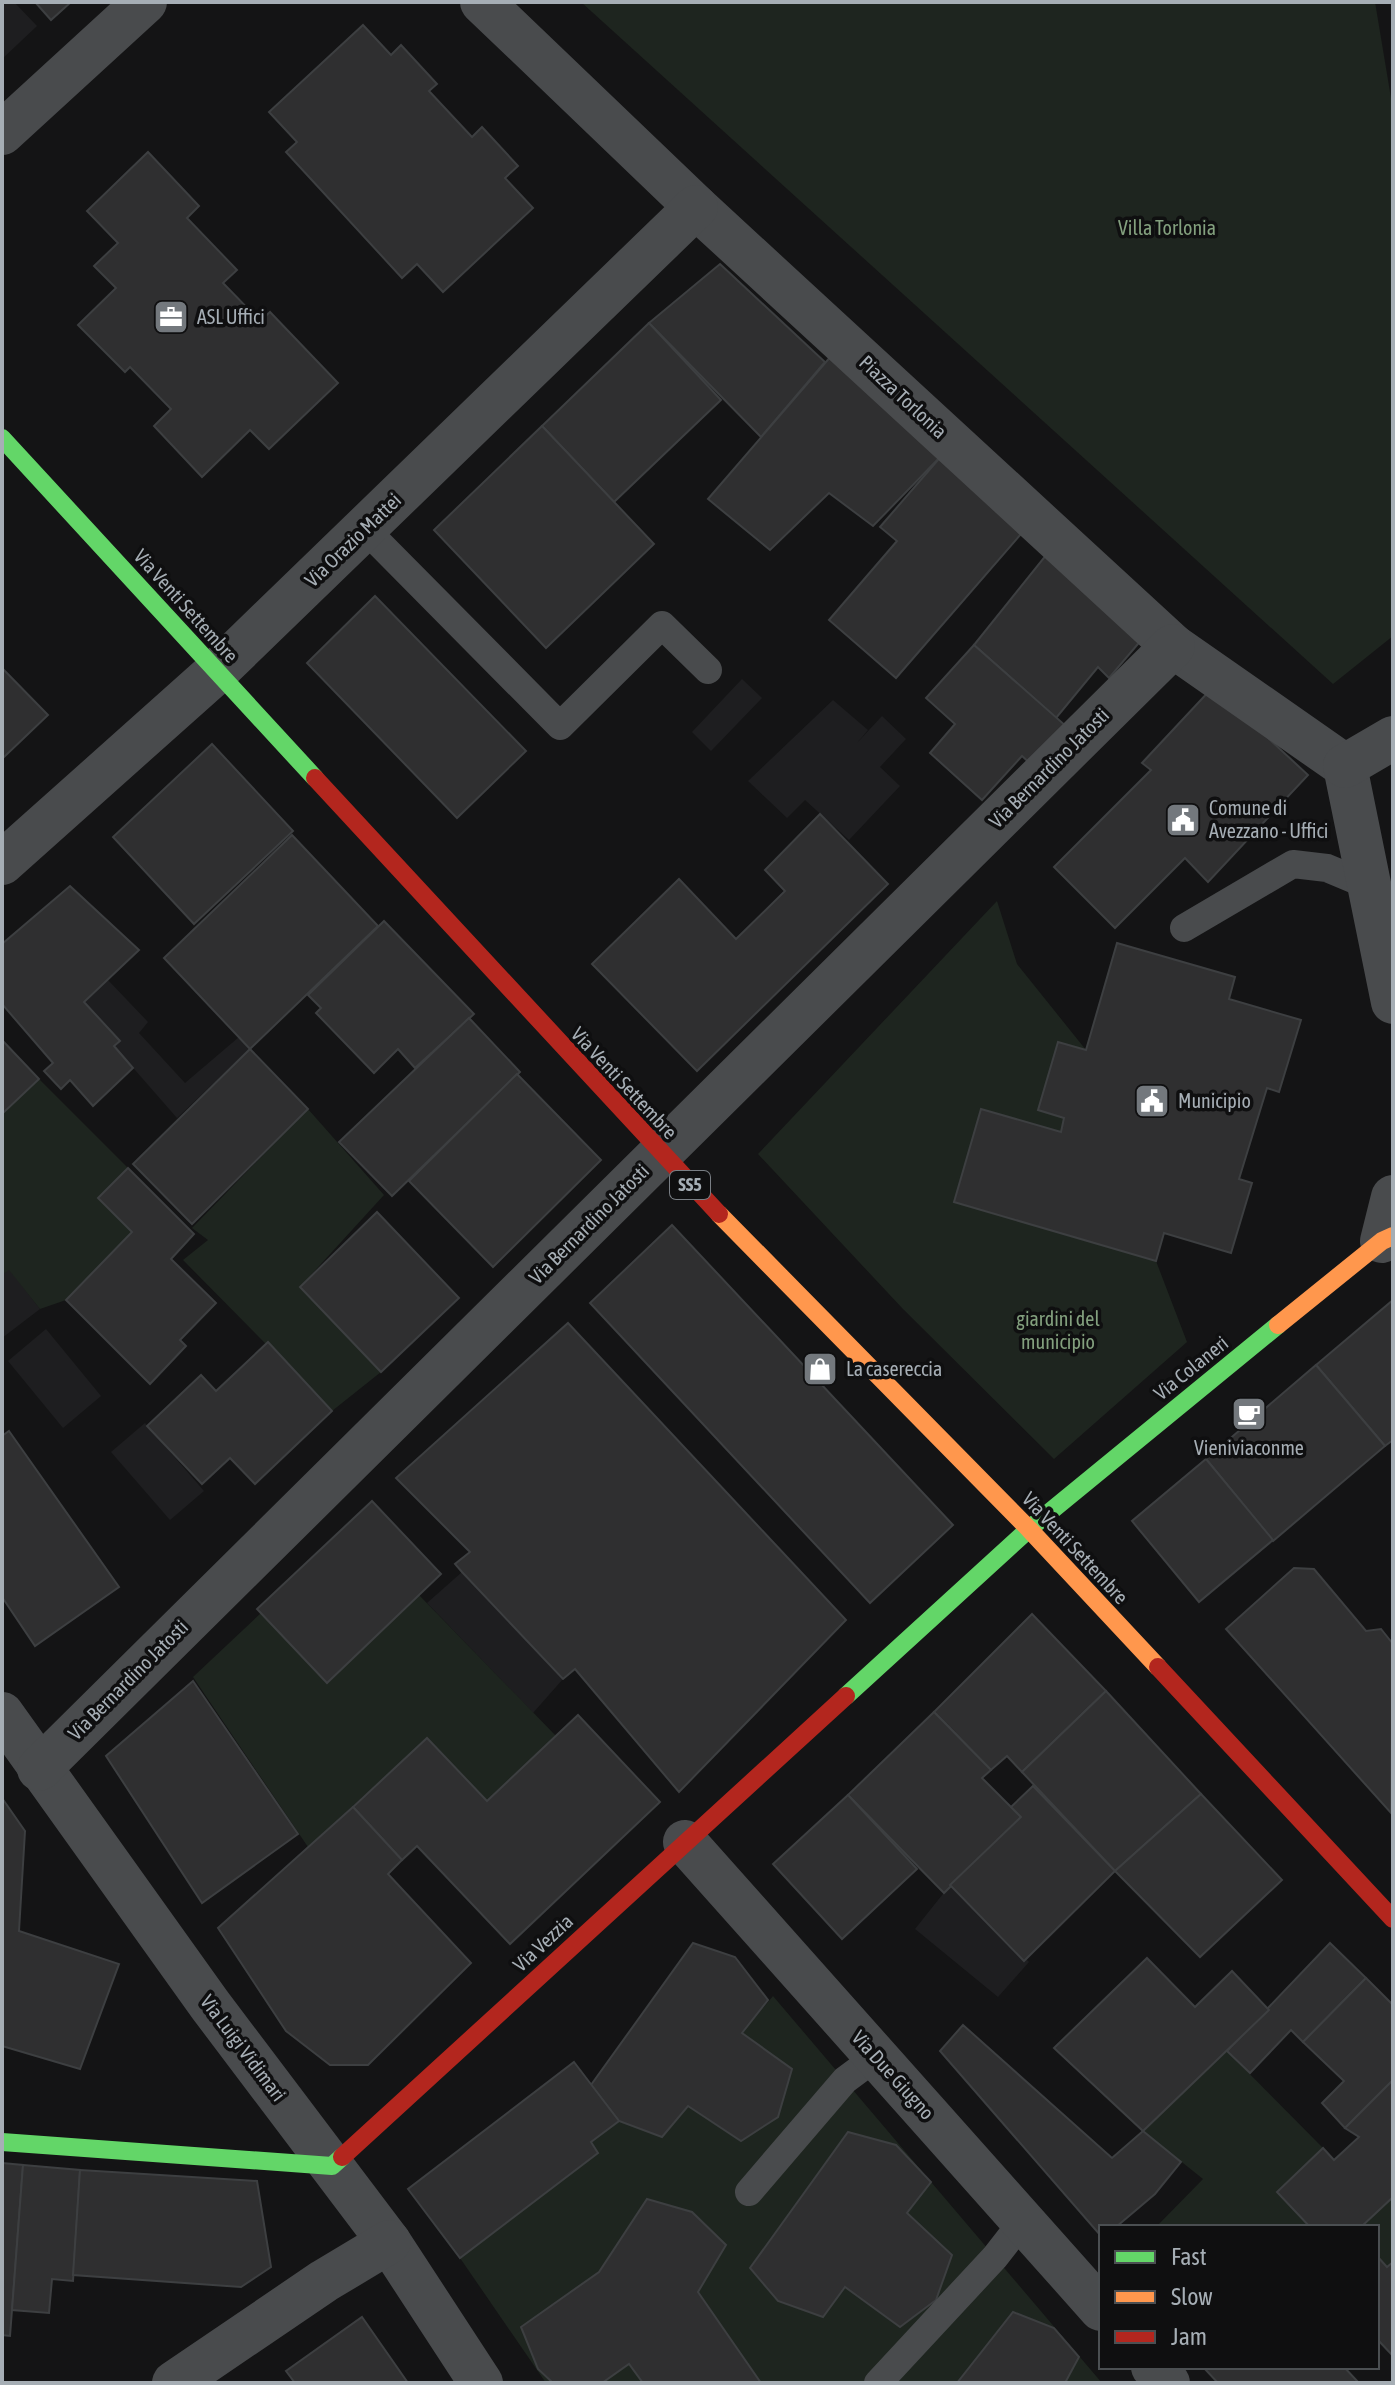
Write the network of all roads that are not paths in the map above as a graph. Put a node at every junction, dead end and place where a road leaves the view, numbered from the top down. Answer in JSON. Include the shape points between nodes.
{"nodes":[{"id":1,"x":145,"y":2,"type":"edge"},
{"id":2,"x":482,"y":2,"type":"edge"},
{"id":3,"x":2,"y":133,"type":"edge"},
{"id":4,"x":696,"y":207,"type":"junction"},
{"id":5,"x":2,"y":438,"type":"edge"},
{"id":6,"x":365,"y":529,"type":"junction"},
{"id":7,"x":1173,"y":646,"type":"junction"},
{"id":8,"x":708,"y":670,"type":"dead end"},
{"id":9,"x":216,"y":672,"type":"junction"},
{"id":10,"x":1393,"y":738,"type":"edge"},
{"id":11,"x":1345,"y":766,"type":"junction"},
{"id":12,"x":2,"y":863,"type":"edge"},
{"id":13,"x":1370,"y":886,"type":"junction"},
{"id":14,"x":1184,"y":928,"type":"dead end"},
{"id":15,"x":1393,"y":1002,"type":"edge"},
{"id":16,"x":660,"y":1154,"type":"junction"},
{"id":17,"x":1393,"y":1197,"type":"edge"},
{"id":18,"x":1388,"y":1238,"type":"edge"},
{"id":19,"x":1029,"y":1529,"type":"junction"},
{"id":20,"x":2,"y":1714,"type":"edge"},
{"id":21,"x":39,"y":1769,"type":"junction"},
{"id":22,"x":685,"y":1842,"type":"junction"},
{"id":23,"x":1393,"y":1919,"type":"edge"},
{"id":24,"x":876,"y":2057,"type":"junction"},
{"id":25,"x":2,"y":2142,"type":"edge"},
{"id":26,"x":332,"y":2166,"type":"junction"},
{"id":27,"x":749,"y":2192,"type":"dead end"},
{"id":28,"x":1023,"y":2221,"type":"junction"},
{"id":29,"x":389,"y":2242,"type":"junction"},
{"id":30,"x":1099,"y":2307,"type":"edge"},
{"id":31,"x":174,"y":2383,"type":"edge"},
{"id":32,"x":481,"y":2383,"type":"edge"},
{"id":33,"x":878,"y":2383,"type":"edge"}],
"edges":[{"from":1,"to":3,"type":"street"},
{"from":2,"to":4,"type":"street","name":"Piazza Torlonia"},
{"from":4,"to":6,"type":"street","name":"Via Orazio Mattei"},
{"from":4,"to":7,"type":"street","name":"Piazza Torlonia"},
{"from":5,"to":9,"type":"main road","name":"Via Venti Settembre","number":"SS5"},
{"from":6,"to":8,"type":"lane","via":[[560,726],[662,625]]},
{"from":6,"to":9,"type":"street","name":"Via Orazio Mattei"},
{"from":7,"to":11,"type":"street","name":"Piazza Torlonia"},
{"from":7,"to":16,"type":"street","name":"Via Bernardino Jatosti"},
{"from":9,"to":12,"type":"street","name":"Via Orazio Mattei"},
{"from":9,"to":16,"type":"main road","name":"Via Venti Settembre","number":"SS5"},
{"from":10,"to":11,"type":"street"},
{"from":11,"to":13,"type":"street"},
{"from":13,"to":14,"type":"lane","via":[[1327,868],[1293,864]]},
{"from":13,"to":15,"type":"street"},
{"from":16,"to":19,"type":"main road","name":"Via Venti Settembre","number":"SS5"},
{"from":16,"to":21,"type":"street","name":"Via Bernardino Jatosti"},
{"from":17,"to":18,"type":"street"},
{"from":18,"to":19,"type":"main road","name":"Via Colaneri"},
{"from":19,"to":22,"type":"main road","name":"Via Vezzia"},
{"from":19,"to":23,"type":"main road","name":"Via Venti Settembre","number":"SS5"},
{"from":20,"to":21,"type":"street","name":"Via Luigi Vidimari"},
{"from":21,"to":26,"type":"street","name":"Via Luigi Vidimari"},
{"from":22,"to":24,"type":"street","name":"Via Due Giugno"},
{"from":22,"to":26,"type":"main road","name":"Via Vezzia"},
{"from":24,"to":27,"type":"lane","via":[[845,2080]]},
{"from":24,"to":28,"type":"street","name":"Via Due Giugno"},
{"from":25,"to":26,"type":"main road"},
{"from":26,"to":29,"type":"street","name":"Via Luigi Vidimari"},
{"from":28,"to":30,"type":"street","name":"Via Due Giugno"},
{"from":28,"to":33,"type":"lane"},
{"from":29,"to":31,"type":"street"},
{"from":29,"to":32,"type":"street","name":"Via Luigi Vidimari"}]}
